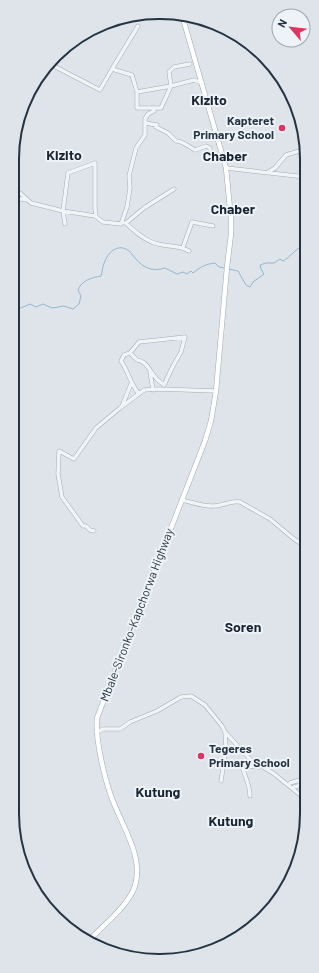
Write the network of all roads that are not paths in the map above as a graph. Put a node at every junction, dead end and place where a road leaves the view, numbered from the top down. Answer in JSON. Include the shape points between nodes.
{"nodes":[{"id":1,"x":184,"y":21,"type":"edge"},
{"id":2,"x":138,"y":26,"type":"dead end"},
{"id":3,"x":190,"y":64,"type":"dead end"},
{"id":4,"x":55,"y":66,"type":"edge"},
{"id":5,"x":112,"y":69,"type":"junction"},
{"id":6,"x":202,"y":83,"type":"junction"},
{"id":7,"x":171,"y":86,"type":"junction"},
{"id":8,"x":137,"y":92,"type":"junction"},
{"id":9,"x":154,"y":108,"type":"junction"},
{"id":10,"x":145,"y":123,"type":"junction"},
{"id":11,"x":210,"y":151,"type":"dead end"},
{"id":12,"x":300,"y":151,"type":"edge"},
{"id":13,"x":226,"y":168,"type":"junction"},
{"id":14,"x":268,"y":172,"type":"junction"},
{"id":15,"x":300,"y":176,"type":"edge"},
{"id":16,"x":174,"y":189,"type":"dead end"},
{"id":17,"x":20,"y":193,"type":"dead end"},
{"id":18,"x":19,"y":199,"type":"edge"},
{"id":19,"x":27,"y":200,"type":"junction"},
{"id":20,"x":63,"y":211,"type":"junction"},
{"id":21,"x":96,"y":217,"type":"junction"},
{"id":22,"x":126,"y":223,"type":"junction"},
{"id":23,"x":66,"y":224,"type":"dead end"},
{"id":24,"x":121,"y":224,"type":"junction"},
{"id":25,"x":213,"y":226,"type":"dead end"},
{"id":26,"x":183,"y":247,"type":"junction"},
{"id":27,"x":189,"y":251,"type":"dead end"},
{"id":28,"x":130,"y":353,"type":"junction"},
{"id":29,"x":150,"y":372,"type":"junction"},
{"id":30,"x":132,"y":384,"type":"junction"},
{"id":31,"x":153,"y":390,"type":"junction"},
{"id":32,"x":216,"y":391,"type":"junction"},
{"id":33,"x":139,"y":394,"type":"junction"},
{"id":34,"x":122,"y":406,"type":"junction"},
{"id":35,"x":182,"y":500,"type":"junction"},
{"id":36,"x":94,"y":531,"type":"dead end"},
{"id":37,"x":300,"y":543,"type":"edge"},
{"id":38,"x":96,"y":732,"type":"junction"},
{"id":39,"x":225,"y":732,"type":"junction"},
{"id":40,"x":262,"y":767,"type":"junction"},
{"id":41,"x":300,"y":779,"type":"edge"},
{"id":42,"x":221,"y":781,"type":"dead end"},
{"id":43,"x":290,"y":783,"type":"junction"},
{"id":44,"x":300,"y":783,"type":"edge"},
{"id":45,"x":294,"y":787,"type":"junction"},
{"id":46,"x":300,"y":793,"type":"edge"},
{"id":47,"x":300,"y":794,"type":"edge"},
{"id":48,"x":250,"y":796,"type":"dead end"},
{"id":49,"x":92,"y":937,"type":"edge"}],
"edges":[{"from":1,"to":6,"type":"main road","name":"Mbale-Sironko-Kapchorwa Highway"},
{"from":2,"to":5,"type":"street"},
{"from":3,"to":7,"type":"street","via":[[174,67],[169,72]]},
{"from":4,"to":5,"type":"street","via":[[100,90]]},
{"from":5,"to":8,"type":"street","via":[[132,75]]},
{"from":6,"to":7,"type":"street","via":[[194,80]]},
{"from":6,"to":13,"type":"main road","name":"Mbale-Sironko-Kapchorwa Highway"},
{"from":7,"to":8,"type":"street"},
{"from":7,"to":9,"type":"street","via":[[161,108]]},
{"from":8,"to":9,"type":"street","via":[[137,108]]},
{"from":9,"to":10,"type":"street","via":[[154,112],[148,114],[145,119]]},
{"from":10,"to":11,"type":"street","via":[[157,125],[156,127],[176,141],[195,150],[206,146]]},
{"from":10,"to":24,"type":"street","via":[[145,135],[136,148],[131,169],[127,207]]},
{"from":12,"to":14,"type":"street","via":[[286,155],[276,168]]},
{"from":13,"to":14,"type":"street"},
{"from":13,"to":32,"type":"main road","name":"Mbale-Sironko-Kapchorwa Highway","via":[[231,234]]},
{"from":14,"to":15,"type":"street"},
{"from":16,"to":22,"type":"street"},
{"from":17,"to":19,"type":"street"},
{"from":18,"to":19,"type":"street"},
{"from":19,"to":20,"type":"street"},
{"from":20,"to":21,"type":"street"},
{"from":20,"to":21,"type":"street","via":[[68,173],[95,163]]},
{"from":20,"to":23,"type":"street"},
{"from":21,"to":24,"type":"street","via":[[103,222]]},
{"from":22,"to":24,"type":"street"},
{"from":22,"to":26,"type":"street","via":[[143,238],[157,244]]},
{"from":25,"to":26,"type":"street","via":[[192,222]]},
{"from":26,"to":27,"type":"street"},
{"from":28,"to":29,"type":"street","via":[[148,367]]},
{"from":28,"to":29,"type":"street","via":[[140,342],[185,337],[181,352],[164,384]]},
{"from":28,"to":30,"type":"street","via":[[124,355],[122,361]]},
{"from":29,"to":31,"type":"street"},
{"from":30,"to":33,"type":"street"},
{"from":30,"to":34,"type":"street"},
{"from":31,"to":32,"type":"street"},
{"from":31,"to":33,"type":"street","via":[[144,390]]},
{"from":32,"to":35,"type":"main road","name":"Mbale-Sironko-Kapchorwa Highway","via":[[205,441]]},
{"from":33,"to":34,"type":"street"},
{"from":34,"to":36,"type":"street","via":[[96,428],[74,459],[59,451],[58,474],[62,497],[83,526]]},
{"from":35,"to":37,"type":"street","via":[[212,507],[240,502],[270,519]]},
{"from":35,"to":38,"type":"main road","name":"Mbale-Sironko-Kapchorwa Highway","via":[[107,690],[97,718]]},
{"from":38,"to":39,"type":"street","via":[[120,729],[188,695],[205,705]]},
{"from":38,"to":49,"type":"main road","name":"Mbale-Sironko-Kapchorwa Highway","via":[[108,786],[135,855],[137,868],[135,883],[128,899]]},
{"from":39,"to":40,"type":"street","via":[[250,759]]},
{"from":39,"to":42,"type":"street","via":[[226,748]]},
{"from":40,"to":43,"type":"street"},
{"from":40,"to":47,"type":"street"},
{"from":40,"to":48,"type":"street","via":[[240,766],[250,787]]},
{"from":41,"to":43,"type":"street"},
{"from":43,"to":45,"type":"street"},
{"from":44,"to":45,"type":"street"},
{"from":45,"to":46,"type":"street"}]}
